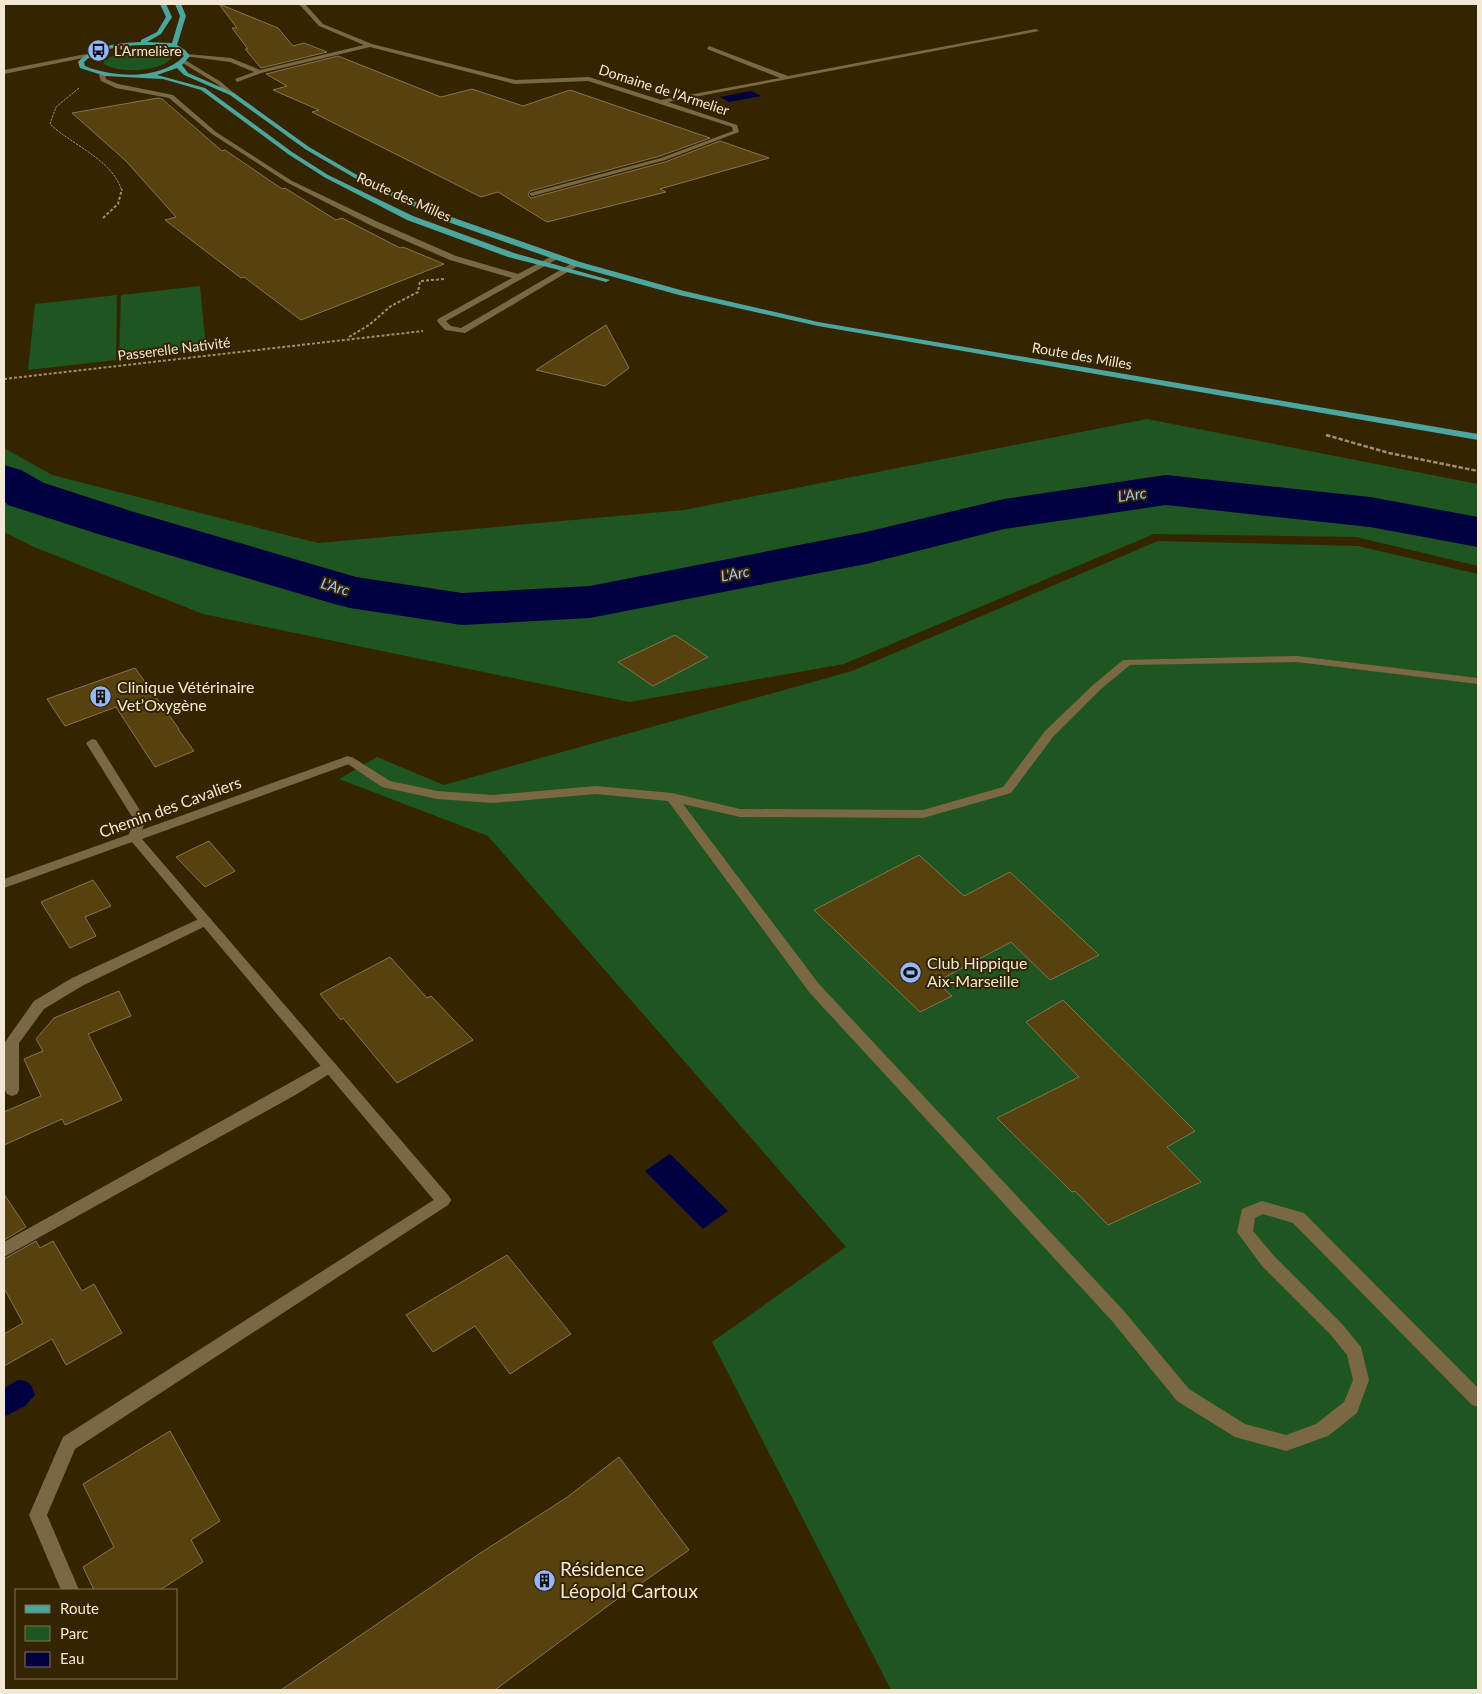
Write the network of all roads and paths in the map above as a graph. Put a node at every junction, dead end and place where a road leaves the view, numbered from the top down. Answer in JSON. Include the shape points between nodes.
{"nodes":[{"id":1,"x":163,"y":4,"type":"edge"},
{"id":2,"x":178,"y":4,"type":"edge"},
{"id":3,"x":302,"y":4,"type":"edge"},
{"id":4,"x":1036,"y":32,"type":"dead end"},
{"id":5,"x":135,"y":44,"type":"junction"},
{"id":6,"x":370,"y":45,"type":"junction"},
{"id":7,"x":174,"y":46,"type":"junction"},
{"id":8,"x":709,"y":48,"type":"dead end"},
{"id":9,"x":86,"y":56,"type":"junction"},
{"id":10,"x":183,"y":60,"type":"junction"},
{"id":11,"x":53,"y":64,"type":"junction"},
{"id":12,"x":82,"y":67,"type":"junction"},
{"id":13,"x":4,"y":72,"type":"edge"},
{"id":14,"x":259,"y":72,"type":"junction"},
{"id":15,"x":102,"y":74,"type":"junction"},
{"id":16,"x":139,"y":75,"type":"junction"},
{"id":17,"x":787,"y":78,"type":"junction"},
{"id":18,"x":236,"y":80,"type":"dead end"},
{"id":19,"x":84,"y":85,"type":"dead end"},
{"id":20,"x":232,"y":94,"type":"junction"},
{"id":21,"x":659,"y":102,"type":"junction"},
{"id":22,"x":532,"y":194,"type":"dead end"},
{"id":23,"x":103,"y":218,"type":"dead end"},
{"id":24,"x":557,"y":257,"type":"junction"},
{"id":25,"x":544,"y":264,"type":"junction"},
{"id":26,"x":577,"y":264,"type":"junction"},
{"id":27,"x":566,"y":270,"type":"junction"},
{"id":28,"x":519,"y":277,"type":"junction"},
{"id":29,"x":447,"y":279,"type":"dead end"},
{"id":30,"x":682,"y":293,"type":"junction"},
{"id":31,"x":448,"y":328,"type":"junction"},
{"id":32,"x":346,"y":338,"type":"junction"},
{"id":33,"x":4,"y":379,"type":"edge"},
{"id":34,"x":1478,"y":436,"type":"edge"},
{"id":35,"x":1478,"y":681,"type":"edge"},
{"id":36,"x":92,"y":743,"type":"dead end"},
{"id":37,"x":672,"y":797,"type":"junction"},
{"id":38,"x":134,"y":837,"type":"junction"},
{"id":39,"x":4,"y":884,"type":"edge"},
{"id":40,"x":205,"y":921,"type":"junction"},
{"id":41,"x":330,"y":1067,"type":"junction"},
{"id":42,"x":12,"y":1090,"type":"dead end"},
{"id":43,"x":4,"y":1250,"type":"edge"},
{"id":44,"x":1478,"y":1399,"type":"edge"},
{"id":45,"x":70,"y":1589,"type":"edge"}],
"edges":[{"from":1,"to":5,"type":"main road","via":[[169,17],[167,22],[151,39]]},
{"from":2,"to":7,"type":"main road","via":[[183,16]]},
{"from":3,"to":6,"type":"street","name":"Domaine de l'Armelier","via":[[321,25]]},
{"from":4,"to":17,"type":"street"},
{"from":5,"to":7,"type":"main road"},
{"from":5,"to":9,"type":"main road"},
{"from":6,"to":14,"type":"street","name":"Domaine de l'Armelier"},
{"from":6,"to":21,"type":"street","name":"Domaine de l'Armelier","via":[[515,82],[589,79]]},
{"from":7,"to":10,"type":"main road","name":"Route des Milles","via":[[184,50]]},
{"from":8,"to":17,"type":"street"},
{"from":9,"to":11,"type":"street"},
{"from":9,"to":12,"type":"main road","via":[[81,62]]},
{"from":10,"to":14,"type":"street","via":[[201,57],[231,60]]},
{"from":10,"to":16,"type":"main road","via":[[161,71]]},
{"from":10,"to":20,"type":"street"},
{"from":10,"to":20,"type":"main road","name":"Route des Milles","via":[[186,74]]},
{"from":11,"to":12,"type":"street"},
{"from":11,"to":13,"type":"street"},
{"from":12,"to":15,"type":"main road"},
{"from":14,"to":18,"type":"street","name":"Domaine de l'Armelier"},
{"from":15,"to":16,"type":"main road"},
{"from":15,"to":28,"type":"street","via":[[103,80],[116,86],[171,96],[214,133],[290,182],[375,224],[453,258]]},
{"from":16,"to":25,"type":"main road","name":"Route des Milles","via":[[179,80],[204,88],[290,153],[364,196],[410,218],[481,245]]},
{"from":17,"to":21,"type":"street"},
{"from":19,"to":23,"type":"path","via":[[61,101],[50,118],[50,124],[121,182],[116,208]]},
{"from":20,"to":24,"type":"main road","name":"Route des Milles","via":[[307,148],[367,183],[451,220]]},
{"from":21,"to":22,"type":"street","name":"Domaine de l'Armelier","via":[[735,126],[736,132],[663,159]]},
{"from":24,"to":25,"type":"street"},
{"from":24,"to":26,"type":"main road","name":"Route des Milles"},
{"from":25,"to":27,"type":"main road","name":"Route des Milles"},
{"from":25,"to":28,"type":"street"},
{"from":26,"to":27,"type":"street"},
{"from":26,"to":30,"type":"main road","name":"Route des Milles"},
{"from":27,"to":30,"type":"main road","name":"Route des Milles"},
{"from":27,"to":31,"type":"street","via":[[462,330]]},
{"from":28,"to":31,"type":"street","via":[[441,321]]},
{"from":29,"to":32,"type":"path","via":[[420,281],[418,292],[391,306],[369,325]]},
{"from":30,"to":34,"type":"main road","name":"Route des Milles","via":[[818,324]]},
{"from":31,"to":32,"type":"path","name":"Passerelle Nativité"},
{"from":32,"to":33,"type":"path","name":"Passerelle Nativité"},
{"from":35,"to":37,"type":"street","via":[[1297,659],[1127,662],[1096,687],[1049,734],[1008,790],[924,814],[740,813]]},
{"from":36,"to":38,"type":"street","via":[[140,820]]},
{"from":37,"to":38,"type":"street","name":"Chemin des Cavaliers","via":[[596,790],[493,799],[437,795],[386,784],[348,760]]},
{"from":37,"to":44,"type":"street","via":[[814,988],[1118,1316],[1183,1395],[1241,1431],[1286,1443],[1322,1430],[1351,1406],[1361,1380],[1355,1352],[1336,1328],[1268,1261],[1245,1232],[1248,1214],[1262,1207],[1298,1218]]},
{"from":38,"to":39,"type":"street","name":"Chemin des Cavaliers"},
{"from":38,"to":40,"type":"street"},
{"from":40,"to":41,"type":"street"},
{"from":40,"to":42,"type":"street","via":[[77,982],[39,1005],[12,1042]]},
{"from":41,"to":43,"type":"street"},
{"from":41,"to":45,"type":"street","via":[[443,1200],[69,1443],[38,1515]]}]}
